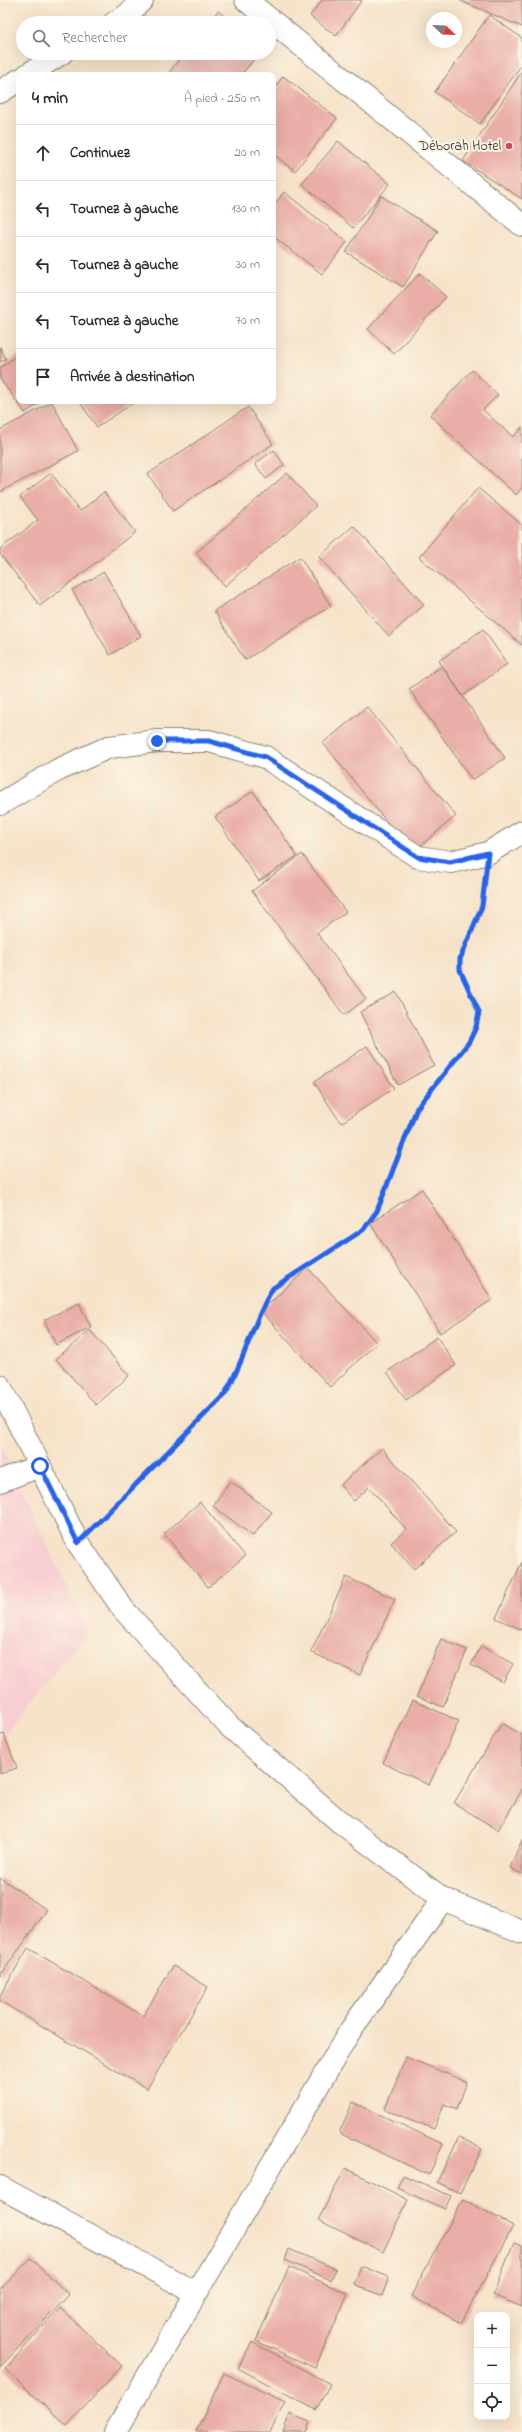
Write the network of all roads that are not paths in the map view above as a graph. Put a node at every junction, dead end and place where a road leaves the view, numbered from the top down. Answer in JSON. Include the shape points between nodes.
{"nodes":[{"id":1,"x":142,"y":0,"type":"edge"},
{"id":2,"x":246,"y":0,"type":"edge"},
{"id":3,"x":126,"y":16,"type":"edge"},
{"id":4,"x":266,"y":16,"type":"edge"},
{"id":5,"x":276,"y":24,"type":"edge"},
{"id":6,"x":51,"y":60,"type":"edge"},
{"id":7,"x":32,"y":72,"type":"edge"},
{"id":8,"x":16,"y":82,"type":"edge"},
{"id":9,"x":0,"y":92,"type":"edge"},
{"id":10,"x":522,"y":225,"type":"edge"},
{"id":11,"x":0,"y":804,"type":"edge"},
{"id":12,"x":522,"y":832,"type":"edge"},
{"id":13,"x":0,"y":1386,"type":"edge"},
{"id":14,"x":40,"y":1466,"type":"junction"},
{"id":15,"x":0,"y":1481,"type":"edge"},
{"id":16,"x":443,"y":1899,"type":"junction"},
{"id":17,"x":522,"y":1932,"type":"edge"},
{"id":18,"x":0,"y":2187,"type":"edge"},
{"id":19,"x":196,"y":2293,"type":"junction"},
{"id":20,"x":115,"y":2432,"type":"edge"}],
"edges":[{"from":1,"to":3,"type":"street"},
{"from":2,"to":4,"type":"street"},
{"from":5,"to":10,"type":"street"},
{"from":6,"to":7,"type":"street"},
{"from":8,"to":9,"type":"street"},
{"from":11,"to":12,"type":"street","via":[[58,770],[108,747],[157,741],[209,741],[265,757],[418,857],[450,862],[488,853]]},
{"from":13,"to":14,"type":"street"},
{"from":14,"to":15,"type":"street"},
{"from":14,"to":16,"type":"street","via":[[78,1543],[123,1609],[229,1726],[340,1822]]},
{"from":16,"to":17,"type":"street"},
{"from":16,"to":19,"type":"street","via":[[350,2031]]},
{"from":18,"to":19,"type":"street"},
{"from":19,"to":20,"type":"street"}]}
